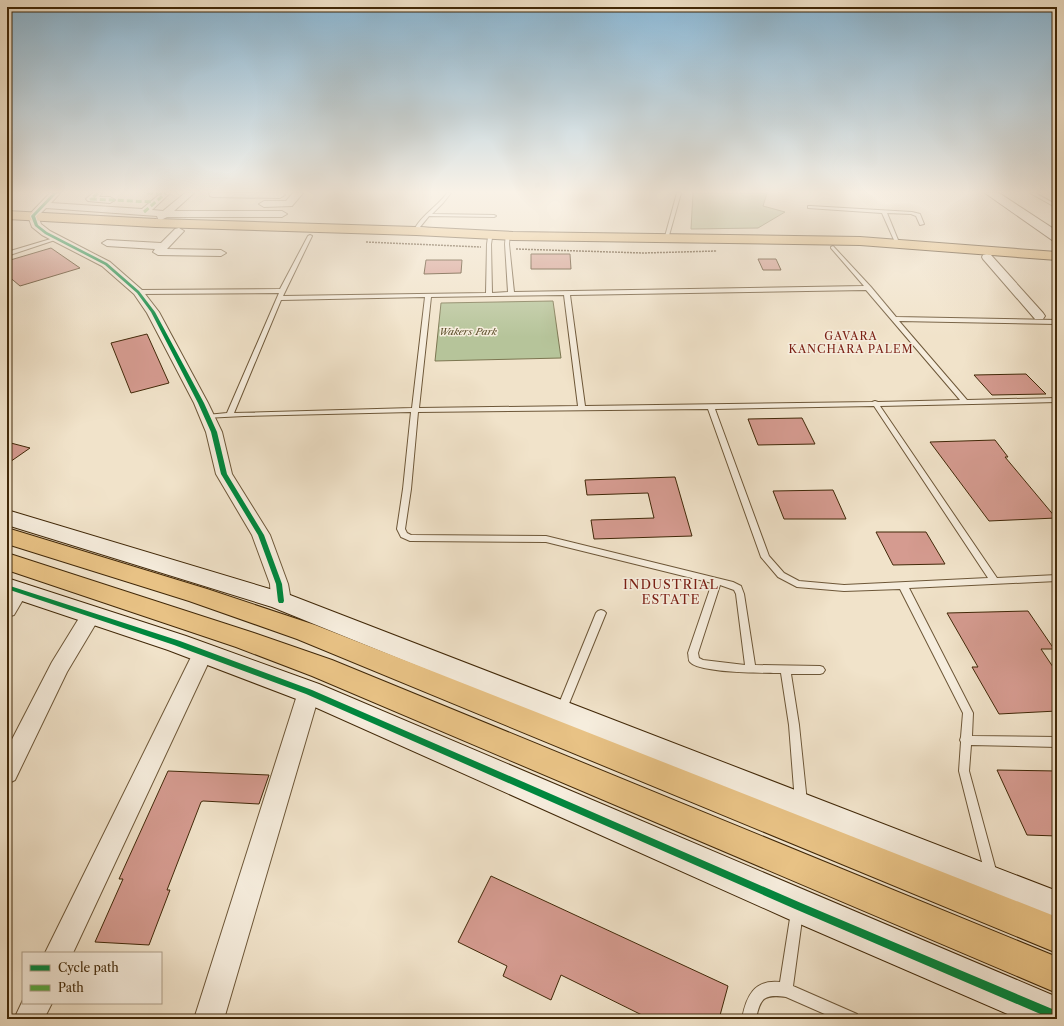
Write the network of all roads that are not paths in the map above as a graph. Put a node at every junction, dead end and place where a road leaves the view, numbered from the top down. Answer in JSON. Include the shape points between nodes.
{"nodes":[{"id":1,"x":50,"y":241,"type":"edge"},
{"id":2,"x":60,"y":241,"type":"edge"},
{"id":3,"x":169,"y":241,"type":"edge"},
{"id":4,"x":308,"y":241,"type":"edge"},
{"id":5,"x":490,"y":241,"type":"edge"},
{"id":6,"x":507,"y":241,"type":"edge"},
{"id":7,"x":537,"y":241,"type":"edge"},
{"id":8,"x":570,"y":241,"type":"edge"},
{"id":9,"x":852,"y":241,"type":"edge"},
{"id":10,"x":905,"y":241,"type":"edge"},
{"id":11,"x":107,"y":243,"type":"dead end"},
{"id":12,"x":164,"y":246,"type":"junction"},
{"id":13,"x":833,"y":247,"type":"junction"},
{"id":14,"x":222,"y":253,"type":"dead end"},
{"id":15,"x":7,"y":254,"type":"edge"},
{"id":16,"x":1057,"y":255,"type":"edge"},
{"id":17,"x":987,"y":257,"type":"junction"},
{"id":18,"x":1057,"y":259,"type":"edge"},
{"id":19,"x":1057,"y":263,"type":"edge"},
{"id":20,"x":868,"y":288,"type":"junction"},
{"id":21,"x":282,"y":291,"type":"junction"},
{"id":22,"x":138,"y":292,"type":"junction"},
{"id":23,"x":567,"y":294,"type":"junction"},
{"id":24,"x":489,"y":295,"type":"junction"},
{"id":25,"x":510,"y":295,"type":"junction"},
{"id":26,"x":428,"y":296,"type":"junction"},
{"id":27,"x":279,"y":298,"type":"junction"},
{"id":28,"x":1038,"y":316,"type":"dead end"},
{"id":29,"x":895,"y":319,"type":"junction"},
{"id":30,"x":1057,"y":322,"type":"edge"},
{"id":31,"x":1056,"y":400,"type":"edge"},
{"id":32,"x":964,"y":401,"type":"junction"},
{"id":33,"x":875,"y":403,"type":"junction"},
{"id":34,"x":711,"y":407,"type":"junction"},
{"id":35,"x":582,"y":409,"type":"junction"},
{"id":36,"x":415,"y":410,"type":"junction"},
{"id":37,"x":230,"y":414,"type":"junction"},
{"id":38,"x":207,"y":417,"type":"junction"},
{"id":39,"x":7,"y":517,"type":"edge"},
{"id":40,"x":7,"y":536,"type":"edge"},
{"id":41,"x":7,"y":561,"type":"edge"},
{"id":42,"x":1057,"y":578,"type":"edge"},
{"id":43,"x":717,"y":581,"type":"junction"},
{"id":44,"x":995,"y":581,"type":"junction"},
{"id":45,"x":903,"y":585,"type":"junction"},
{"id":46,"x":11,"y":596,"type":"edge"},
{"id":47,"x":281,"y":602,"type":"junction"},
{"id":48,"x":601,"y":613,"type":"dead end"},
{"id":49,"x":91,"y":615,"type":"junction"},
{"id":50,"x":203,"y":653,"type":"junction"},
{"id":51,"x":751,"y":669,"type":"junction"},
{"id":52,"x":785,"y":670,"type":"junction"},
{"id":53,"x":820,"y":670,"type":"dead end"},
{"id":54,"x":309,"y":692,"type":"junction"},
{"id":55,"x":560,"y":712,"type":"junction"},
{"id":56,"x":965,"y":740,"type":"junction"},
{"id":57,"x":1057,"y":742,"type":"edge"},
{"id":58,"x":7,"y":773,"type":"edge"},
{"id":59,"x":800,"y":818,"type":"junction"},
{"id":60,"x":993,"y":882,"type":"junction"},
{"id":61,"x":798,"y":906,"type":"junction"},
{"id":62,"x":1057,"y":908,"type":"edge"},
{"id":63,"x":1057,"y":935,"type":"edge"},
{"id":64,"x":59,"y":952,"type":"edge"},
{"id":65,"x":1057,"y":975,"type":"edge"},
{"id":66,"x":786,"y":990,"type":"junction"},
{"id":67,"x":37,"y":1004,"type":"edge"},
{"id":68,"x":1054,"y":1017,"type":"edge"},
{"id":69,"x":30,"y":1019,"type":"edge"},
{"id":70,"x":209,"y":1019,"type":"edge"},
{"id":71,"x":749,"y":1019,"type":"edge"},
{"id":72,"x":852,"y":1019,"type":"edge"}],
"edges":[{"from":1,"to":15,"type":"lane"},
{"from":2,"to":22,"type":"street","via":[[106,264]]},
{"from":3,"to":12,"type":"street"},
{"from":4,"to":21,"type":"lane"},
{"from":5,"to":24,"type":"lane"},
{"from":6,"to":25,"type":"lane"},
{"from":7,"to":13,"type":"main road","via":[[620,249]]},
{"from":8,"to":18,"type":"main road","via":[[909,247]]},
{"from":9,"to":16,"type":"main road"},
{"from":10,"to":16,"type":"lane"},
{"from":11,"to":12,"type":"street"},
{"from":12,"to":14,"type":"street","via":[[158,252]]},
{"from":13,"to":17,"type":"main road"},
{"from":13,"to":20,"type":"lane"},
{"from":17,"to":19,"type":"main road"},
{"from":17,"to":28,"type":"street"},
{"from":20,"to":23,"type":"lane"},
{"from":20,"to":29,"type":"lane"},
{"from":21,"to":22,"type":"lane"},
{"from":21,"to":27,"type":"lane"},
{"from":22,"to":38,"type":"street","via":[[178,356]]},
{"from":23,"to":25,"type":"lane"},
{"from":23,"to":35,"type":"lane"},
{"from":24,"to":25,"type":"lane"},
{"from":24,"to":26,"type":"lane"},
{"from":26,"to":27,"type":"lane"},
{"from":26,"to":36,"type":"lane"},
{"from":27,"to":37,"type":"lane"},
{"from":29,"to":30,"type":"lane"},
{"from":29,"to":32,"type":"lane"},
{"from":31,"to":32,"type":"lane"},
{"from":32,"to":33,"type":"lane"},
{"from":33,"to":34,"type":"lane"},
{"from":33,"to":44,"type":"lane"},
{"from":34,"to":35,"type":"lane"},
{"from":34,"to":45,"type":"lane","via":[[765,557],[781,575],[797,584],[836,587]]},
{"from":35,"to":36,"type":"lane"},
{"from":36,"to":37,"type":"lane"},
{"from":36,"to":43,"type":"lane","via":[[401,529],[404,535],[410,538],[546,538]]},
{"from":37,"to":38,"type":"lane"},
{"from":38,"to":47,"type":"street","via":[[214,432],[224,474],[261,535],[279,584]]},
{"from":39,"to":47,"type":"street"},
{"from":40,"to":59,"type":"main road","via":[[306,632]]},
{"from":41,"to":65,"type":"main road","via":[[322,668]]},
{"from":42,"to":44,"type":"lane"},
{"from":43,"to":51,"type":"lane","via":[[738,588]]},
{"from":43,"to":51,"type":"lane","via":[[693,653],[694,660],[701,664]]},
{"from":44,"to":45,"type":"lane"},
{"from":45,"to":56,"type":"lane","via":[[968,713]]},
{"from":46,"to":49,"type":"street"},
{"from":47,"to":55,"type":"street"},
{"from":48,"to":55,"type":"lane"},
{"from":49,"to":50,"type":"street"},
{"from":49,"to":58,"type":"street","via":[[59,668]]},
{"from":50,"to":54,"type":"street"},
{"from":50,"to":64,"type":"street"},
{"from":51,"to":52,"type":"lane"},
{"from":52,"to":53,"type":"lane"},
{"from":52,"to":59,"type":"lane","via":[[794,725]]},
{"from":54,"to":61,"type":"street"},
{"from":54,"to":70,"type":"street"},
{"from":55,"to":59,"type":"street"},
{"from":56,"to":57,"type":"lane"},
{"from":56,"to":60,"type":"lane","via":[[964,770]]},
{"from":59,"to":60,"type":"street"},
{"from":59,"to":63,"type":"main road"},
{"from":60,"to":62,"type":"street"},
{"from":61,"to":66,"type":"lane"},
{"from":61,"to":68,"type":"street"},
{"from":66,"to":71,"type":"lane","via":[[776,988],[757,995],[751,1005]]},
{"from":66,"to":72,"type":"lane"},
{"from":67,"to":69,"type":"street"}]}
